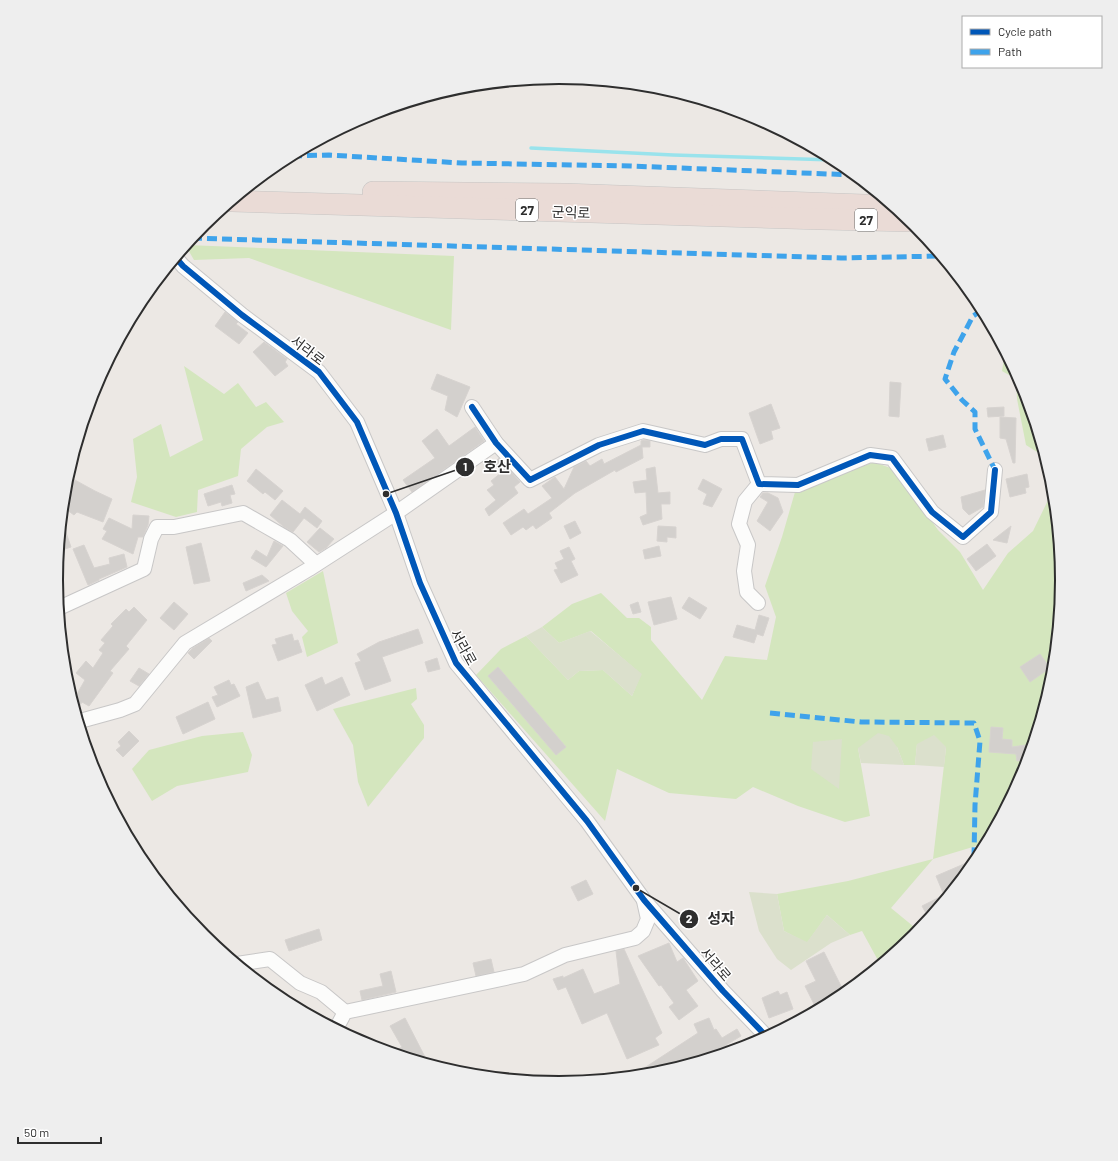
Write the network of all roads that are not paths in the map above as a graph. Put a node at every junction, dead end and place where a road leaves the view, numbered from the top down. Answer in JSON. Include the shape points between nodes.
{"nodes":[{"id":1,"x":253,"y":190,"type":"edge"},
{"id":2,"x":239,"y":202,"type":"edge"},
{"id":3,"x":883,"y":206,"type":"edge"},
{"id":4,"x":900,"y":221,"type":"edge"},
{"id":5,"x":179,"y":262,"type":"edge"},
{"id":6,"x":472,"y":407,"type":"dead end"},
{"id":7,"x":496,"y":443,"type":"junction"},
{"id":8,"x":994,"y":470,"type":"dead end"},
{"id":9,"x":759,"y":484,"type":"junction"},
{"id":10,"x":396,"y":513,"type":"junction"},
{"id":11,"x":316,"y":564,"type":"junction"},
{"id":12,"x":758,"y":603,"type":"dead end"},
{"id":13,"x":64,"y":606,"type":"edge"},
{"id":14,"x":83,"y":720,"type":"edge"},
{"id":15,"x":644,"y":900,"type":"junction"},
{"id":16,"x":244,"y":963,"type":"edge"},
{"id":17,"x":345,"y":1012,"type":"junction"},
{"id":18,"x":339,"y":1024,"type":"edge"},
{"id":19,"x":763,"y":1032,"type":"edge"}],
"edges":[{"from":1,"to":3,"type":"highway","name":"군익로","via":[[564,194]]},
{"from":2,"to":4,"type":"highway","name":"군익로","number":"27"},
{"from":5,"to":10,"type":"street","name":"서라로","via":[[242,315],[319,372],[357,422]]},
{"from":6,"to":7,"type":"street"},
{"from":7,"to":9,"type":"street","via":[[530,480],[599,445],[643,431],[705,445],[721,438],[742,439]]},
{"from":7,"to":10,"type":"street"},
{"from":8,"to":9,"type":"street","via":[[991,512],[963,537],[932,512],[892,458],[870,456],[798,485]]},
{"from":9,"to":12,"type":"street","via":[[745,501],[739,524],[748,545],[744,571],[747,592]]},
{"from":10,"to":11,"type":"street"},
{"from":10,"to":15,"type":"street","name":"서라로","via":[[420,583],[456,663],[587,821]]},
{"from":11,"to":13,"type":"street","via":[[290,540],[243,513],[174,527],[157,527],[151,539],[144,569]]},
{"from":11,"to":14,"type":"street","via":[[185,643],[135,704]]},
{"from":15,"to":17,"type":"street","via":[[648,919],[643,931],[635,938],[565,955],[524,974]]},
{"from":15,"to":19,"type":"street","name":"서라로"},
{"from":16,"to":17,"type":"street","via":[[270,959],[300,983],[321,992]]},
{"from":17,"to":18,"type":"street"}]}
